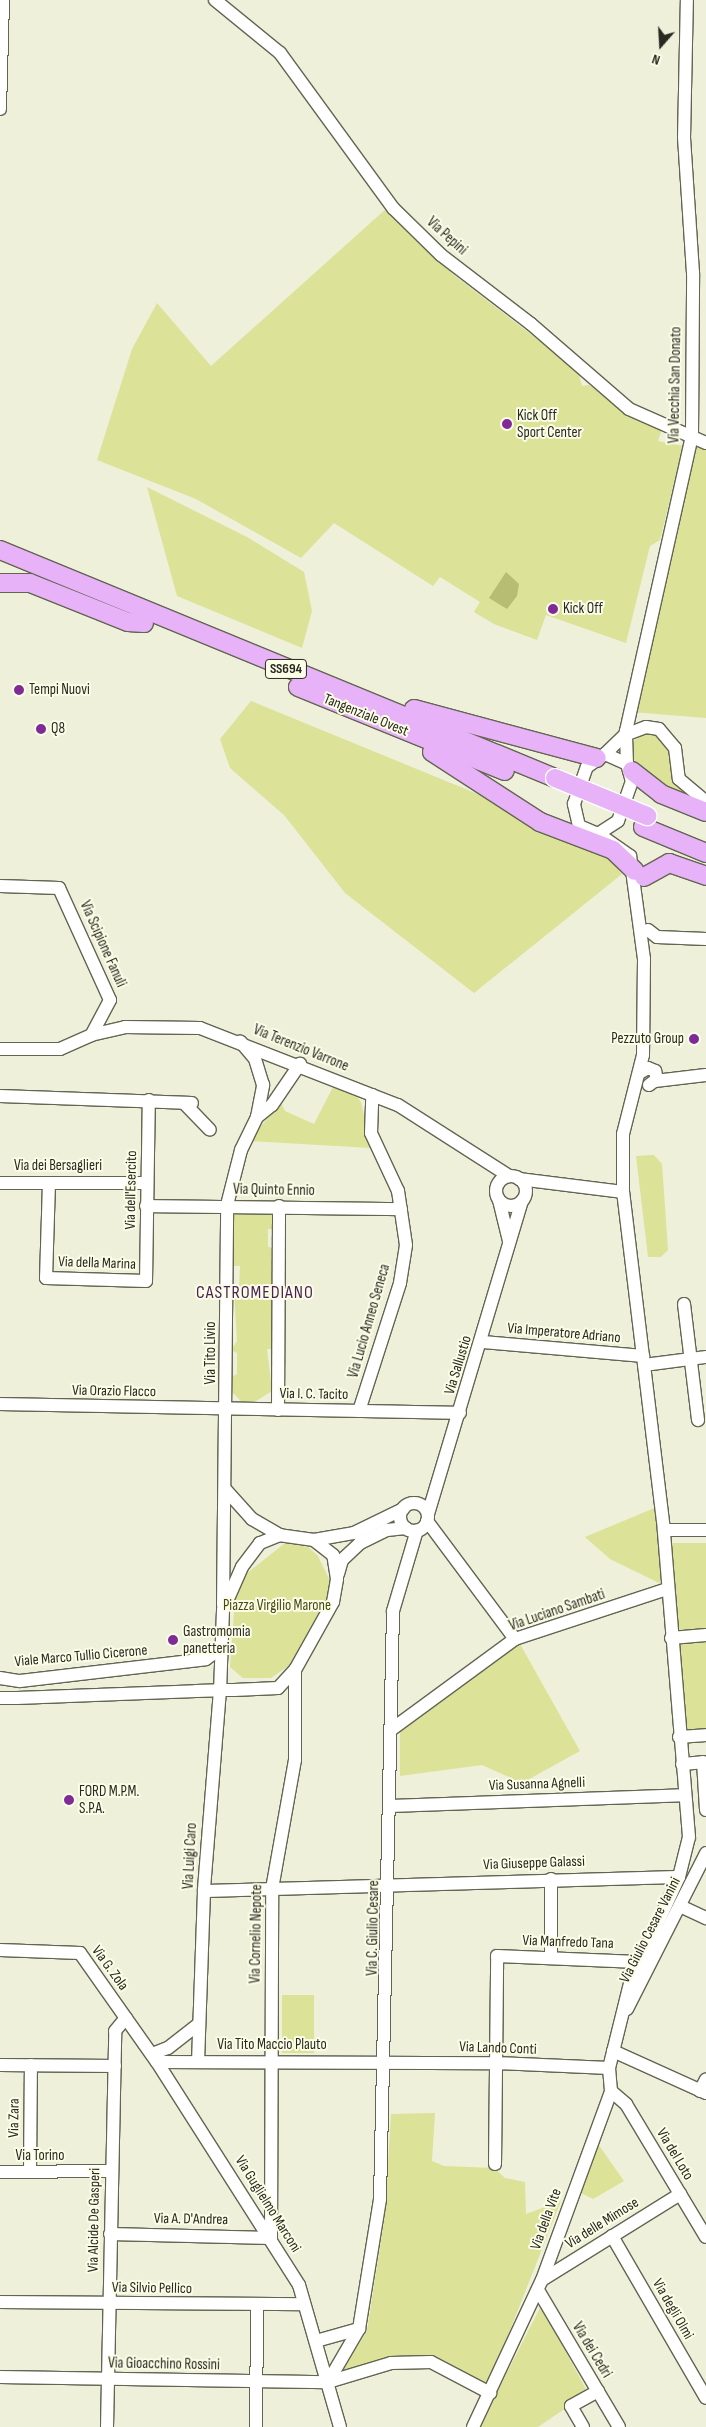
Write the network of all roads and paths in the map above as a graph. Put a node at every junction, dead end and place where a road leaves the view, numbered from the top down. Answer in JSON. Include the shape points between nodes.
{"nodes":[{"id":1,"x":3,"y":0,"type":"edge"},
{"id":2,"x":215,"y":0,"type":"edge"},
{"id":3,"x":687,"y":0,"type":"edge"},
{"id":4,"x":0,"y":109,"type":"edge"},
{"id":5,"x":692,"y":435,"type":"junction"},
{"id":6,"x":706,"y":443,"type":"edge"},
{"id":7,"x":0,"y":539,"type":"edge"},
{"id":8,"x":0,"y":550,"type":"edge"},
{"id":9,"x":0,"y":562,"type":"edge"},
{"id":10,"x":20,"y":565,"type":"junction"},
{"id":11,"x":0,"y":583,"type":"edge"},
{"id":12,"x":296,"y":673,"type":"junction"},
{"id":13,"x":353,"y":710,"type":"junction"},
{"id":14,"x":625,"y":735,"type":"junction"},
{"id":15,"x":601,"y":756,"type":"junction"},
{"id":16,"x":629,"y":768,"type":"junction"},
{"id":17,"x":554,"y":784,"type":"junction"},
{"id":18,"x":706,"y":802,"type":"edge"},
{"id":19,"x":706,"y":812,"type":"edge"},
{"id":20,"x":618,"y":821,"type":"junction"},
{"id":21,"x":645,"y":822,"type":"junction"},
{"id":22,"x":598,"y":834,"type":"junction"},
{"id":23,"x":706,"y":840,"type":"edge"},
{"id":24,"x":706,"y":853,"type":"edge"},
{"id":25,"x":639,"y":874,"type":"junction"},
{"id":26,"x":706,"y":876,"type":"edge"},
{"id":27,"x":0,"y":886,"type":"edge"},
{"id":28,"x":648,"y":930,"type":"junction"},
{"id":29,"x":706,"y":939,"type":"edge"},
{"id":30,"x":644,"y":959,"type":"junction"},
{"id":31,"x":91,"y":1035,"type":"junction"},
{"id":32,"x":240,"y":1042,"type":"junction"},
{"id":33,"x":0,"y":1049,"type":"edge"},
{"id":34,"x":300,"y":1064,"type":"junction"},
{"id":35,"x":706,"y":1075,"type":"edge"},
{"id":36,"x":649,"y":1076,"type":"junction"},
{"id":37,"x":372,"y":1095,"type":"junction"},
{"id":38,"x":0,"y":1096,"type":"edge"},
{"id":39,"x":149,"y":1100,"type":"junction"},
{"id":40,"x":257,"y":1117,"type":"junction"},
{"id":41,"x":210,"y":1130,"type":"dead end"},
{"id":42,"x":480,"y":1161,"type":"junction"},
{"id":43,"x":514,"y":1178,"type":"junction"},
{"id":44,"x":0,"y":1183,"type":"edge"},
{"id":45,"x":48,"y":1183,"type":"junction"},
{"id":46,"x":147,"y":1183,"type":"junction"},
{"id":47,"x":546,"y":1184,"type":"junction"},
{"id":48,"x":624,"y":1192,"type":"junction"},
{"id":49,"x":497,"y":1195,"type":"junction"},
{"id":50,"x":524,"y":1198,"type":"junction"},
{"id":51,"x":227,"y":1205,"type":"junction"},
{"id":52,"x":146,"y":1206,"type":"junction"},
{"id":53,"x":279,"y":1206,"type":"junction"},
{"id":54,"x":402,"y":1209,"type":"junction"},
{"id":55,"x":510,"y":1248,"type":"junction"},
{"id":56,"x":146,"y":1281,"type":"joint"},
{"id":57,"x":684,"y":1304,"type":"dead end"},
{"id":58,"x":483,"y":1342,"type":"junction"},
{"id":59,"x":706,"y":1357,"type":"edge"},
{"id":60,"x":690,"y":1359,"type":"junction"},
{"id":61,"x":644,"y":1360,"type":"junction"},
{"id":62,"x":0,"y":1404,"type":"edge"},
{"id":63,"x":227,"y":1410,"type":"junction"},
{"id":64,"x":278,"y":1410,"type":"junction"},
{"id":65,"x":359,"y":1411,"type":"junction"},
{"id":66,"x":460,"y":1413,"type":"junction"},
{"id":67,"x":698,"y":1420,"type":"dead end"},
{"id":68,"x":225,"y":1489,"type":"junction"},
{"id":69,"x":435,"y":1490,"type":"junction"},
{"id":70,"x":415,"y":1503,"type":"junction"},
{"id":71,"x":402,"y":1509,"type":"junction"},
{"id":72,"x":427,"y":1517,"type":"junction"},
{"id":73,"x":412,"y":1529,"type":"junction"},
{"id":74,"x":664,"y":1530,"type":"junction"},
{"id":75,"x":706,"y":1530,"type":"edge"},
{"id":76,"x":280,"y":1535,"type":"junction"},
{"id":77,"x":314,"y":1540,"type":"junction"},
{"id":78,"x":337,"y":1579,"type":"junction"},
{"id":79,"x":667,"y":1589,"type":"junction"},
{"id":80,"x":223,"y":1610,"type":"junction"},
{"id":81,"x":706,"y":1635,"type":"edge"},
{"id":82,"x":671,"y":1638,"type":"junction"},
{"id":83,"x":515,"y":1639,"type":"junction"},
{"id":84,"x":221,"y":1648,"type":"junction"},
{"id":85,"x":295,"y":1670,"type":"junction"},
{"id":86,"x":0,"y":1678,"type":"edge"},
{"id":87,"x":20,"y":1681,"type":"junction"},
{"id":88,"x":0,"y":1686,"type":"edge"},
{"id":89,"x":220,"y":1690,"type":"junction"},
{"id":90,"x":0,"y":1698,"type":"edge"},
{"id":91,"x":392,"y":1729,"type":"junction"},
{"id":92,"x":706,"y":1735,"type":"edge"},
{"id":93,"x":679,"y":1737,"type":"junction"},
{"id":94,"x":704,"y":1762,"type":"edge"},
{"id":95,"x":682,"y":1764,"type":"junction"},
{"id":96,"x":684,"y":1795,"type":"junction"},
{"id":97,"x":390,"y":1806,"type":"junction"},
{"id":98,"x":706,"y":1810,"type":"edge"},
{"id":99,"x":706,"y":1853,"type":"edge"},
{"id":100,"x":679,"y":1877,"type":"junction"},
{"id":101,"x":551,"y":1879,"type":"junction"},
{"id":102,"x":390,"y":1884,"type":"junction"},
{"id":103,"x":272,"y":1889,"type":"junction"},
{"id":104,"x":204,"y":1891,"type":"junction"},
{"id":105,"x":680,"y":1906,"type":"junction"},
{"id":106,"x":706,"y":1918,"type":"edge"},
{"id":107,"x":0,"y":1950,"type":"edge"},
{"id":108,"x":551,"y":1956,"type":"junction"},
{"id":109,"x":638,"y":1962,"type":"junction"},
{"id":110,"x":126,"y":2018,"type":"junction"},
{"id":111,"x":621,"y":2019,"type":"junction"},
{"id":112,"x":199,"y":2024,"type":"junction"},
{"id":113,"x":613,"y":2051,"type":"junction"},
{"id":114,"x":154,"y":2058,"type":"junction"},
{"id":115,"x":198,"y":2060,"type":"junction"},
{"id":116,"x":271,"y":2061,"type":"junction"},
{"id":117,"x":386,"y":2062,"type":"junction"},
{"id":118,"x":495,"y":2063,"type":"junction"},
{"id":119,"x":0,"y":2065,"type":"edge"},
{"id":120,"x":31,"y":2065,"type":"junction"},
{"id":121,"x":114,"y":2066,"type":"junction"},
{"id":122,"x":609,"y":2068,"type":"junction"},
{"id":123,"x":706,"y":2079,"type":"edge"},
{"id":124,"x":611,"y":2091,"type":"junction"},
{"id":125,"x":703,"y":2092,"type":"edge"},
{"id":126,"x":495,"y":2164,"type":"dead end"},
{"id":127,"x":110,"y":2171,"type":"junction"},
{"id":128,"x":0,"y":2172,"type":"edge"},
{"id":129,"x":30,"y":2172,"type":"junction"},
{"id":130,"x":680,"y":2194,"type":"junction"},
{"id":131,"x":271,"y":2200,"type":"junction"},
{"id":132,"x":254,"y":2211,"type":"junction"},
{"id":133,"x":110,"y":2234,"type":"junction"},
{"id":134,"x":612,"y":2236,"type":"junction"},
{"id":135,"x":706,"y":2237,"type":"edge"},
{"id":136,"x":271,"y":2238,"type":"junction"},
{"id":137,"x":540,"y":2285,"type":"junction"},
{"id":138,"x":0,"y":2302,"type":"edge"},
{"id":139,"x":109,"y":2304,"type":"junction"},
{"id":140,"x":304,"y":2304,"type":"junction"},
{"id":141,"x":257,"y":2305,"type":"junction"},
{"id":142,"x":359,"y":2329,"type":"junction"},
{"id":143,"x":316,"y":2341,"type":"junction"},
{"id":144,"x":0,"y":2377,"type":"edge"},
{"id":145,"x":108,"y":2379,"type":"junction"},
{"id":146,"x":257,"y":2381,"type":"junction"},
{"id":147,"x":328,"y":2382,"type":"junction"},
{"id":148,"x":598,"y":2391,"type":"junction"},
{"id":149,"x":490,"y":2393,"type":"junction"},
{"id":150,"x":706,"y":2398,"type":"edge"},
{"id":151,"x":107,"y":2427,"type":"edge"},
{"id":152,"x":256,"y":2427,"type":"edge"},
{"id":153,"x":340,"y":2427,"type":"edge"},
{"id":154,"x":473,"y":2427,"type":"edge"},
{"id":155,"x":583,"y":2427,"type":"edge"},
{"id":156,"x":619,"y":2427,"type":"edge"}],
"edges":[{"from":1,"to":4,"type":"street"},
{"from":2,"to":5,"type":"street","name":"Via Pepini","via":[[280,53],[393,208],[442,255],[531,324],[629,409]]},
{"from":3,"to":5,"type":"street","name":"Via Vecchia San Donato","via":[[684,138],[693,273]]},
{"from":5,"to":6,"type":"street","name":"Via Pepini"},
{"from":5,"to":14,"type":"street","name":"Via Vecchia San Donato"},
{"from":7,"to":10,"type":"highway"},
{"from":8,"to":10,"type":"highway","name":"Tangenziale Ovest","number":"SS694"},
{"from":9,"to":10,"type":"highway","name":"Tangenziale Ovest","number":"SS694"},
{"from":10,"to":11,"type":"highway"},
{"from":10,"to":12,"type":"highway","name":"Tangenziale Ovest","number":"SS694","via":[[125,602]]},
{"from":10,"to":13,"type":"highway","name":"Tangenziale Ovest","number":"SS694","via":[[144,623]]},
{"from":12,"to":15,"type":"highway","via":[[431,715]]},
{"from":12,"to":17,"type":"highway","name":"Tangenziale Ovest","number":"SS694"},
{"from":13,"to":17,"type":"highway","name":"Tangenziale Ovest","number":"SS694"},
{"from":13,"to":25,"type":"highway","via":[[370,725],[449,761],[540,822],[613,850]]},
{"from":14,"to":15,"type":"street"},
{"from":14,"to":16,"type":"street","name":"Via Vecchia San Donato"},
{"from":14,"to":18,"type":"street","via":[[646,727],[668,736],[675,748],[678,779]]},
{"from":15,"to":16,"type":"street"},
{"from":15,"to":22,"type":"street","via":[[587,767],[574,804],[579,826]]},
{"from":16,"to":19,"type":"highway","via":[[661,794]]},
{"from":16,"to":20,"type":"street","via":[[630,792]]},
{"from":17,"to":21,"type":"highway","name":"Tangenziale Ovest","number":"SS694"},
{"from":20,"to":22,"type":"street"},
{"from":20,"to":25,"type":"street","via":[[620,835],[638,857]]},
{"from":21,"to":23,"type":"highway","name":"Tangenziale Ovest","number":"SS694"},
{"from":21,"to":24,"type":"highway","name":"Tangenziale Ovest","number":"SS694"},
{"from":22,"to":25,"type":"street","via":[[630,856]]},
{"from":25,"to":26,"type":"highway","via":[[669,863]]},
{"from":25,"to":28,"type":"street"},
{"from":25,"to":30,"type":"street"},
{"from":27,"to":31,"type":"street","name":"Via Scipione Fanuli","via":[[59,888],[110,1000]]},
{"from":28,"to":29,"type":"street","via":[[657,936]]},
{"from":28,"to":30,"type":"street"},
{"from":30,"to":36,"type":"street","via":[[643,1055]]},
{"from":31,"to":32,"type":"street","name":"Via Terenzio Varrone","via":[[160,1025],[200,1028]]},
{"from":31,"to":33,"type":"street","via":[[41,1053]]},
{"from":32,"to":34,"type":"street","name":"Via Terenzio Varrone"},
{"from":32,"to":40,"type":"street","via":[[260,1071]]},
{"from":34,"to":37,"type":"street","name":"Via Terenzio Varrone"},
{"from":34,"to":40,"type":"street","via":[[272,1104]]},
{"from":35,"to":36,"type":"street"},
{"from":36,"to":48,"type":"street","via":[[635,1095],[623,1134]]},
{"from":37,"to":42,"type":"street","name":"Via Terenzio Varrone","via":[[398,1105]]},
{"from":37,"to":54,"type":"street","name":"Via Lucio Anneo Seneca","via":[[371,1132]]},
{"from":38,"to":39,"type":"street"},
{"from":39,"to":41,"type":"street","via":[[188,1102]]},
{"from":39,"to":46,"type":"street","name":"Via dell'Esercito"},
{"from":40,"to":51,"type":"street","name":"Via Tito Livio","via":[[241,1150]]},
{"from":42,"to":43,"type":"street","name":"Via Terenzio Varrone"},
{"from":42,"to":49,"type":"street","name":"Via Terenzio Varrone"},
{"from":43,"to":47,"type":"street","name":"Via Terenzio Varrone"},
{"from":43,"to":49,"type":"street"},
{"from":43,"to":50,"type":"street"},
{"from":44,"to":45,"type":"street","name":"Via dei Bersaglieri"},
{"from":45,"to":46,"type":"street","name":"Via dei Bersaglieri"},
{"from":45,"to":56,"type":"street","name":"Via della Marina","via":[[46,1278]]},
{"from":46,"to":52,"type":"street","name":"Via dell'Esercito"},
{"from":47,"to":48,"type":"street","name":"Via Terenzio Varrone"},
{"from":47,"to":50,"type":"street"},
{"from":48,"to":61,"type":"street"},
{"from":49,"to":50,"type":"street","via":[[515,1206]]},
{"from":49,"to":55,"type":"street","name":"Via Sallustio"},
{"from":50,"to":55,"type":"street","name":"Via Sallustio"},
{"from":51,"to":52,"type":"street","name":"Via Quinto Ennio"},
{"from":51,"to":53,"type":"street","name":"Via Quinto Ennio"},
{"from":51,"to":63,"type":"street","name":"Via Tito Livio"},
{"from":52,"to":56,"type":"street","name":"Via dell'Esercito"},
{"from":53,"to":54,"type":"street","name":"Via Quinto Ennio"},
{"from":53,"to":64,"type":"street"},
{"from":54,"to":65,"type":"street","name":"Via Lucio Anneo Seneca","via":[[406,1245],[400,1283]]},
{"from":55,"to":58,"type":"street","name":"Via Sallustio"},
{"from":57,"to":60,"type":"street"},
{"from":58,"to":61,"type":"street","name":"Via Imperatore Adriano"},
{"from":58,"to":66,"type":"street","name":"Via Sallustio"},
{"from":59,"to":60,"type":"street","name":"Via Imperatore Adriano"},
{"from":60,"to":61,"type":"street","name":"Via Imperatore Adriano"},
{"from":60,"to":67,"type":"street"},
{"from":61,"to":74,"type":"street"},
{"from":62,"to":63,"type":"street","name":"Via Orazio Flacco"},
{"from":63,"to":64,"type":"street","name":"Via I. C. Tacito"},
{"from":63,"to":68,"type":"street","name":"Via Tito Livio"},
{"from":64,"to":65,"type":"street","name":"Via I. C. Tacito"},
{"from":65,"to":66,"type":"street","name":"Via I. C. Tacito"},
{"from":66,"to":69,"type":"street","name":"Via Sallustio"},
{"from":68,"to":76,"type":"street","via":[[252,1519]]},
{"from":68,"to":80,"type":"street","name":"Via Tito Livio"},
{"from":69,"to":70,"type":"street"},
{"from":69,"to":72,"type":"street","name":"Via Sallustio"},
{"from":70,"to":71,"type":"street"},
{"from":70,"to":72,"type":"street"},
{"from":71,"to":73,"type":"street","via":[[400,1519]]},
{"from":71,"to":77,"type":"street","via":[[354,1533]]},
{"from":72,"to":73,"type":"street"},
{"from":72,"to":83,"type":"street"},
{"from":73,"to":78,"type":"street","via":[[387,1530],[347,1553]]},
{"from":73,"to":91,"type":"street","name":"Via C. Giulio Cesare","via":[[393,1611]]},
{"from":74,"to":75,"type":"street"},
{"from":74,"to":79,"type":"street"},
{"from":76,"to":77,"type":"street"},
{"from":76,"to":80,"type":"street","via":[[260,1543]]},
{"from":77,"to":78,"type":"street","via":[[333,1556]]},
{"from":78,"to":85,"type":"street","via":[[333,1602]]},
{"from":79,"to":82,"type":"street"},
{"from":79,"to":83,"type":"street","name":"Via Luciano Sambati"},
{"from":80,"to":84,"type":"street"},
{"from":81,"to":82,"type":"street"},
{"from":82,"to":93,"type":"street"},
{"from":83,"to":91,"type":"street","name":"Via Luciano Sambati"},
{"from":84,"to":87,"type":"street","name":"Viale Marco Tullio Cicerone","via":[[206,1659]]},
{"from":84,"to":89,"type":"street"},
{"from":85,"to":89,"type":"street","via":[[278,1688]]},
{"from":85,"to":103,"type":"street","name":"Via Cornelio Nepote","via":[[295,1760]]},
{"from":86,"to":87,"type":"street","name":"Viale Marco Tullio Cicerone"},
{"from":87,"to":88,"type":"street"},
{"from":89,"to":90,"type":"street"},
{"from":89,"to":104,"type":"street","name":"Via Luigi Caro"},
{"from":91,"to":97,"type":"street","name":"Via C. Giulio Cesare"},
{"from":92,"to":93,"type":"street"},
{"from":93,"to":95,"type":"street"},
{"from":94,"to":95,"type":"street"},
{"from":94,"to":98,"type":"street"},
{"from":95,"to":96,"type":"street"},
{"from":96,"to":97,"type":"street","name":"Via Susanna Agnelli"},
{"from":96,"to":100,"type":"street","via":[[689,1837]]},
{"from":97,"to":102,"type":"street","name":"Via C. Giulio Cesare"},
{"from":99,"to":105,"type":"street","name":"Via Giulio Cesare Vanini"},
{"from":100,"to":101,"type":"street","name":"Via Giuseppe Galassi"},
{"from":100,"to":109,"type":"street"},
{"from":101,"to":102,"type":"street","name":"Via Giuseppe Galassi"},
{"from":101,"to":108,"type":"street"},
{"from":102,"to":103,"type":"street","name":"Via Giuseppe Galassi"},
{"from":102,"to":117,"type":"street","name":"Via C. Giulio Cesare"},
{"from":103,"to":104,"type":"street","name":"Via Giuseppe Galassi"},
{"from":103,"to":116,"type":"street","name":"Via Cornelio Nepote"},
{"from":104,"to":112,"type":"street","name":"Via Luigi Caro"},
{"from":105,"to":106,"type":"street"},
{"from":105,"to":111,"type":"street","name":"Via Giulio Cesare Vanini"},
{"from":107,"to":110,"type":"street","name":"Via G. Zola","via":[[76,1950]]},
{"from":108,"to":109,"type":"street","name":"Via Manfredo Tana"},
{"from":108,"to":118,"type":"street","name":"Via Manfredo Tana","via":[[497,1956]]},
{"from":109,"to":111,"type":"street"},
{"from":110,"to":114,"type":"street","name":"Via Guglielmo Marconi"},
{"from":110,"to":121,"type":"street","name":"Via Alcide De Gasperi","via":[[115,2031]]},
{"from":111,"to":113,"type":"street","name":"Via della Vite"},
{"from":112,"to":114,"type":"street"},
{"from":112,"to":115,"type":"street","name":"Via Luigi Caro"},
{"from":113,"to":122,"type":"street","name":"Via della Vite"},
{"from":113,"to":125,"type":"street"},
{"from":114,"to":115,"type":"street","name":"Via Tito Maccio Plauto"},
{"from":114,"to":132,"type":"street","name":"Via Guglielmo Marconi"},
{"from":115,"to":116,"type":"street","name":"Via Tito Maccio Plauto"},
{"from":116,"to":117,"type":"street","name":"Via Tito Maccio Plauto"},
{"from":116,"to":131,"type":"street","name":"Via Cornelio Nepote"},
{"from":117,"to":118,"type":"street","name":"Via Lando Conti"},
{"from":117,"to":142,"type":"street","name":"Via C. Giulio Cesare","via":[[380,2199]]},
{"from":118,"to":122,"type":"street","name":"Via Lando Conti"},
{"from":118,"to":126,"type":"street"},
{"from":119,"to":120,"type":"street"},
{"from":120,"to":121,"type":"street"},
{"from":120,"to":129,"type":"street","name":"Via Zara"},
{"from":121,"to":127,"type":"street","name":"Via Alcide De Gasperi"},
{"from":122,"to":124,"type":"street","name":"Via della Vite"},
{"from":123,"to":125,"type":"street"},
{"from":124,"to":130,"type":"street","name":"Via del Loto","via":[[626,2104]]},
{"from":124,"to":137,"type":"street","name":"Via della Vite"},
{"from":127,"to":129,"type":"street","name":"Via Torino"},
{"from":127,"to":133,"type":"street","name":"Via Alcide De Gasperi"},
{"from":128,"to":129,"type":"street","name":"Via Torino"},
{"from":130,"to":134,"type":"street","name":"Via delle Mimose"},
{"from":130,"to":135,"type":"street","name":"Via del Loto"},
{"from":131,"to":132,"type":"street"},
{"from":131,"to":136,"type":"street","name":"Via Cornelio Nepote"},
{"from":132,"to":136,"type":"street","name":"Via Guglielmo Marconi"},
{"from":133,"to":136,"type":"street","name":"Via A. D'Andrea"},
{"from":133,"to":139,"type":"street","name":"Via Alcide De Gasperi"},
{"from":134,"to":137,"type":"street","name":"Via delle Mimose"},
{"from":134,"to":150,"type":"street","name":"Via degli Olmi"},
{"from":136,"to":140,"type":"street","name":"Via Guglielmo Marconi","via":[[298,2284]]},
{"from":137,"to":148,"type":"street","name":"Via dei Cedri"},
{"from":137,"to":149,"type":"street","name":"Via della Vite"},
{"from":138,"to":139,"type":"street","name":"Via Silvio Pellico"},
{"from":139,"to":141,"type":"street","name":"Via Silvio Pellico"},
{"from":139,"to":145,"type":"street","name":"Via Alcide De Gasperi"},
{"from":140,"to":141,"type":"street","name":"Via Silvio Pellico"},
{"from":140,"to":143,"type":"street","name":"Via Guglielmo Marconi"},
{"from":141,"to":146,"type":"street"},
{"from":142,"to":143,"type":"street"},
{"from":142,"to":147,"type":"street","name":"Via C. Giulio Cesare"},
{"from":143,"to":147,"type":"street","name":"Via Guglielmo Marconi"},
{"from":144,"to":145,"type":"street","name":"Via Gioacchino Rossini"},
{"from":145,"to":146,"type":"street","name":"Via Gioacchino Rossini"},
{"from":145,"to":151,"type":"street","name":"Via Alcide De Gasperi"},
{"from":146,"to":147,"type":"street","name":"Via Gioacchino Rossini"},
{"from":146,"to":152,"type":"street"},
{"from":147,"to":149,"type":"street","via":[[391,2363],[431,2362]]},
{"from":147,"to":153,"type":"street","name":"Via Guglielmo Marconi"},
{"from":148,"to":155,"type":"street","via":[[571,2406]]},
{"from":148,"to":156,"type":"street","name":"Via dei Cedri"},
{"from":149,"to":154,"type":"street","name":"Via della Vite"}]}
